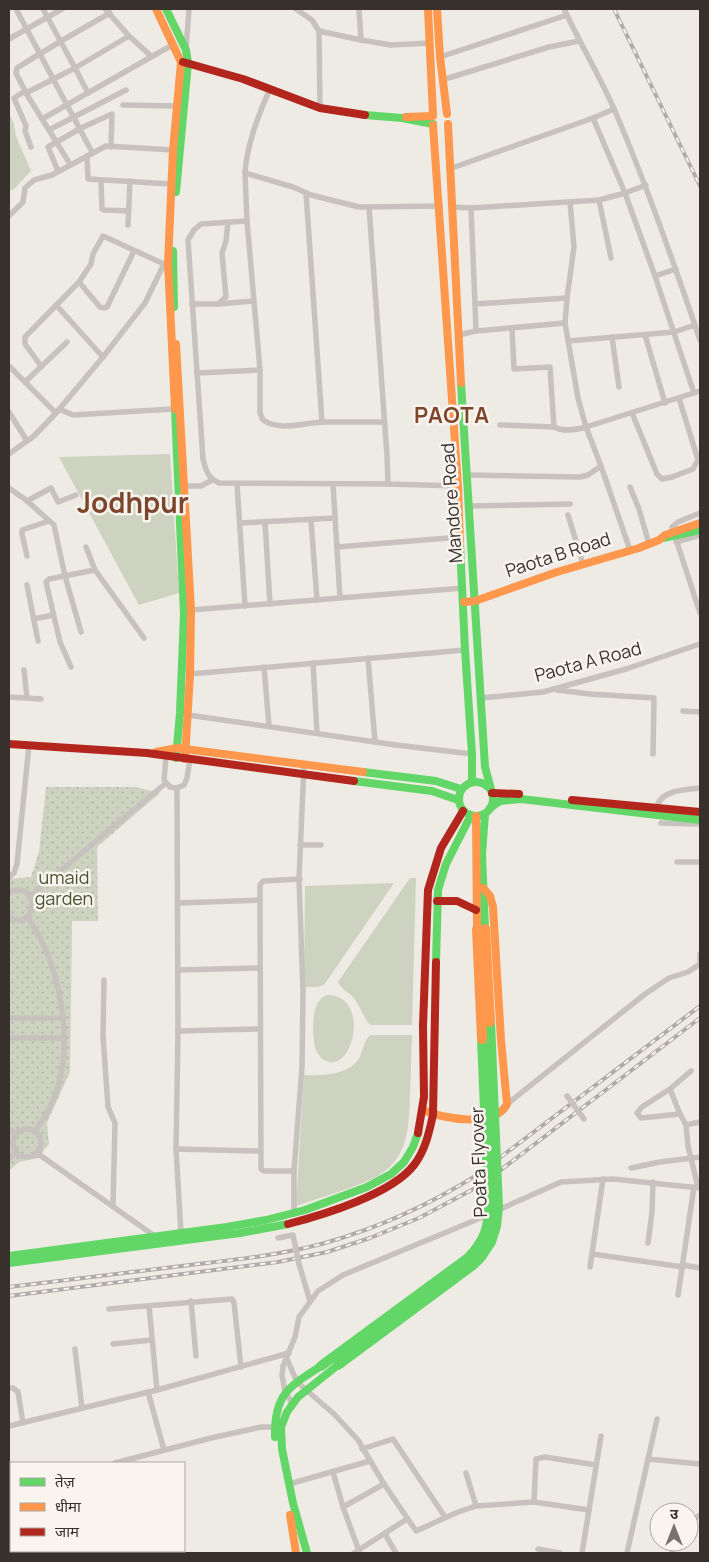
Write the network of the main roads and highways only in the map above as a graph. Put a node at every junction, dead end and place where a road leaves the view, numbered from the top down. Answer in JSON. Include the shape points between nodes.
{"nodes":[{"id":1,"x":156,"y":9,"type":"edge"},
{"id":2,"x":166,"y":9,"type":"edge"},
{"id":3,"x":428,"y":9,"type":"edge"},
{"id":4,"x":437,"y":9,"type":"edge"},
{"id":5,"x":184,"y":63,"type":"junction"},
{"id":6,"x":447,"y":119,"type":"junction"},
{"id":7,"x":433,"y":120,"type":"junction"},
{"id":8,"x":700,"y":524,"type":"edge"},
{"id":9,"x":700,"y":530,"type":"edge"},
{"id":10,"x":674,"y":537,"type":"junction"},
{"id":11,"x":475,"y":600,"type":"junction"},
{"id":12,"x":464,"y":602,"type":"junction"},
{"id":13,"x":9,"y":744,"type":"edge"},
{"id":14,"x":180,"y":755,"type":"junction"},
{"id":15,"x":472,"y":782,"type":"junction"},
{"id":16,"x":491,"y":791,"type":"junction"},
{"id":17,"x":460,"y":794,"type":"junction"},
{"id":18,"x":477,"y":813,"type":"junction"},
{"id":19,"x":658,"y":816,"type":"junction"},
{"id":20,"x":698,"y":817,"type":"edge"},
{"id":21,"x":483,"y":888,"type":"junction"},
{"id":22,"x":437,"y":901,"type":"junction"},
{"id":23,"x":476,"y":910,"type":"junction"},
{"id":24,"x":481,"y":929,"type":"junction"},
{"id":25,"x":423,"y":1020,"type":"junction"},
{"id":26,"x":435,"y":1020,"type":"junction"},
{"id":27,"x":423,"y":1110,"type":"junction"},
{"id":28,"x":433,"y":1115,"type":"junction"},
{"id":29,"x":181,"y":1236,"type":"junction"},
{"id":30,"x":9,"y":1256,"type":"edge"},
{"id":31,"x":9,"y":1263,"type":"edge"},
{"id":32,"x":278,"y":1427,"type":"junction"},
{"id":33,"x":296,"y":1553,"type":"edge"},
{"id":34,"x":308,"y":1553,"type":"edge"}],
"edges":[{"from":1,"to":5,"type":"main road"},
{"from":2,"to":5,"type":"main road","via":[[186,50]]},
{"from":3,"to":7,"type":"main road","name":"Mandore Road"},
{"from":4,"to":6,"type":"main road","name":"Mandore Road"},
{"from":5,"to":7,"type":"main road","via":[[243,79],[320,108]]},
{"from":5,"to":14,"type":"main road","via":[[176,106],[166,264],[184,614]]},
{"from":5,"to":14,"type":"main road","via":[[173,258],[191,610],[188,715]]},
{"from":6,"to":7,"type":"main road","via":[[441,128]]},
{"from":6,"to":7,"type":"main road","via":[[438,111]]},
{"from":6,"to":11,"type":"main road","name":"Mandore Road"},
{"from":7,"to":12,"type":"main road","name":"Mandore Road"},
{"from":8,"to":10,"type":"main road","name":"Paota B Road"},
{"from":9,"to":10,"type":"main road","name":"Paota B Road"},
{"from":10,"to":11,"type":"main road","name":"Paota B Road","via":[[661,538]]},
{"from":11,"to":12,"type":"main road","name":"Paota B Road"},
{"from":11,"to":16,"type":"main road","name":"Mandore Road","via":[[485,768]]},
{"from":12,"to":15,"type":"main road","name":"Mandore Road"},
{"from":13,"to":14,"type":"main road"},
{"from":14,"to":17,"type":"main road","via":[[303,769]]},
{"from":15,"to":16,"type":"main road","via":[[482,783]]},
{"from":15,"to":17,"type":"main road"},
{"from":16,"to":18,"type":"main road","via":[[493,804]]},
{"from":16,"to":19,"type":"main road"},
{"from":17,"to":18,"type":"main road"},
{"from":18,"to":19,"type":"main road","via":[[500,801],[521,799]]},
{"from":18,"to":21,"type":"main road","name":"Poata Flyover"},
{"from":18,"to":22,"type":"main road","via":[[446,864]]},
{"from":18,"to":23,"type":"main road","name":"Poata Flyover"},
{"from":18,"to":25,"type":"main road","via":[[455,822],[432,867],[428,890]]},
{"from":19,"to":20,"type":"main road"},
{"from":21,"to":24,"type":"main road","name":"Poata Flyover"},
{"from":21,"to":28,"type":"main road","via":[[493,907],[507,1104],[499,1113],[477,1118]]},
{"from":22,"to":23,"type":"main road","via":[[465,902]]},
{"from":22,"to":26,"type":"main road"},
{"from":23,"to":24,"type":"main road","name":"Poata Flyover"},
{"from":24,"to":32,"type":"main road","name":"Poata Flyover","bridge":true,"via":[[499,1196],[495,1236],[489,1249],[473,1265],[306,1390],[292,1404]]},
{"from":24,"to":32,"type":"main road","name":"Poata Flyover","bridge":true,"via":[[489,1203],[486,1237],[468,1258],[284,1392],[276,1410]]},
{"from":25,"to":26,"type":"main road"},
{"from":25,"to":27,"type":"main road"},
{"from":26,"to":28,"type":"main road"},
{"from":27,"to":28,"type":"main road"},
{"from":27,"to":29,"type":"main road","via":[[411,1152],[396,1171],[382,1181],[294,1214],[187,1232]]},
{"from":28,"to":29,"type":"main road","via":[[425,1146],[410,1170],[395,1183],[347,1204],[276,1227],[237,1234]]},
{"from":29,"to":30,"type":"main road"},
{"from":29,"to":31,"type":"main road"},
{"from":32,"to":33,"type":"main road","via":[[281,1476]]},
{"from":32,"to":34,"type":"main road","via":[[292,1503]]}]}
